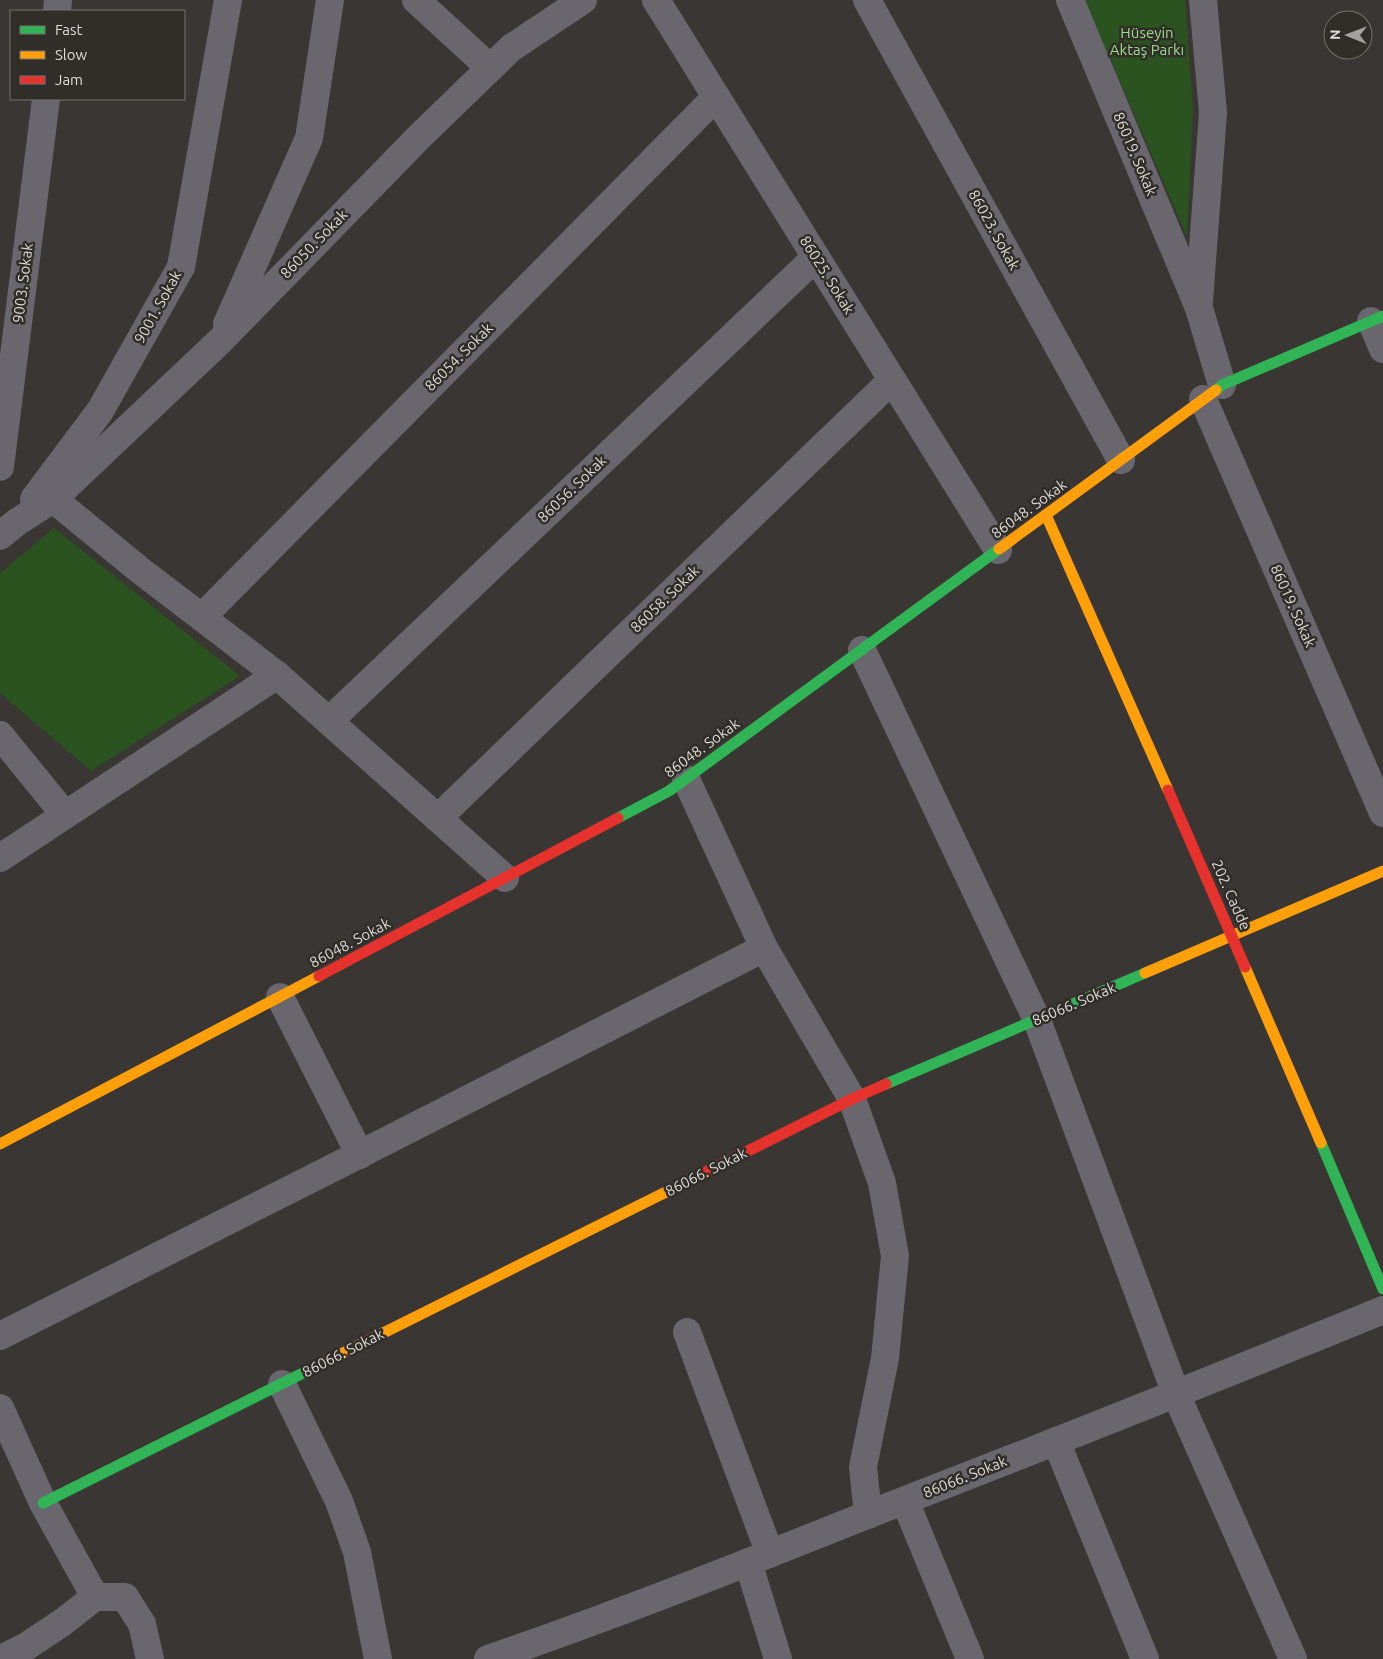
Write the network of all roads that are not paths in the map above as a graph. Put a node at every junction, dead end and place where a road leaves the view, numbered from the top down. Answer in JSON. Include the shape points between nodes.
{"nodes":[{"id":1,"x":228,"y":0,"type":"edge"},
{"id":2,"x":330,"y":0,"type":"edge"},
{"id":3,"x":416,"y":0,"type":"edge"},
{"id":4,"x":583,"y":0,"type":"edge"},
{"id":5,"x":656,"y":0,"type":"edge"},
{"id":6,"x":867,"y":0,"type":"edge"},
{"id":7,"x":1070,"y":0,"type":"edge"},
{"id":8,"x":1203,"y":0,"type":"edge"},
{"id":9,"x":490,"y":68,"type":"junction"},
{"id":10,"x":716,"y":97,"type":"junction"},
{"id":11,"x":46,"y":100,"type":"edge"},
{"id":12,"x":816,"y":257,"type":"junction"},
{"id":13,"x":1199,"y":308,"type":"junction"},
{"id":14,"x":1377,"y":318,"type":"edge"},
{"id":15,"x":220,"y":341,"type":"junction"},
{"id":16,"x":1383,"y":349,"type":"edge"},
{"id":17,"x":892,"y":380,"type":"junction"},
{"id":18,"x":1213,"y":392,"type":"junction"},
{"id":19,"x":1120,"y":460,"type":"junction"},
{"id":20,"x":0,"y":466,"type":"edge"},
{"id":21,"x":53,"y":499,"type":"junction"},
{"id":22,"x":1046,"y":515,"type":"junction"},
{"id":23,"x":8,"y":529,"type":"edge"},
{"id":24,"x":998,"y":550,"type":"junction"},
{"id":25,"x":202,"y":618,"type":"junction"},
{"id":26,"x":862,"y":650,"type":"junction"},
{"id":27,"x":277,"y":675,"type":"junction"},
{"id":28,"x":329,"y":721,"type":"junction"},
{"id":29,"x":0,"y":735,"type":"edge"},
{"id":30,"x":686,"y":778,"type":"junction"},
{"id":31,"x":1383,"y":813,"type":"edge"},
{"id":32,"x":65,"y":815,"type":"junction"},
{"id":33,"x":438,"y":818,"type":"junction"},
{"id":34,"x":0,"y":858,"type":"edge"},
{"id":35,"x":1383,"y":871,"type":"edge"},
{"id":36,"x":505,"y":878,"type":"junction"},
{"id":37,"x":1232,"y":936,"type":"junction"},
{"id":38,"x":764,"y":948,"type":"junction"},
{"id":39,"x":280,"y":997,"type":"junction"},
{"id":40,"x":1037,"y":1020,"type":"junction"},
{"id":41,"x":852,"y":1100,"type":"junction"},
{"id":42,"x":0,"y":1144,"type":"edge"},
{"id":43,"x":360,"y":1155,"type":"junction"},
{"id":44,"x":1383,"y":1289,"type":"edge"},
{"id":45,"x":1383,"y":1310,"type":"edge"},
{"id":46,"x":687,"y":1332,"type":"dead end"},
{"id":47,"x":0,"y":1336,"type":"edge"},
{"id":48,"x":282,"y":1384,"type":"junction"},
{"id":49,"x":1176,"y":1394,"type":"junction"},
{"id":50,"x":0,"y":1408,"type":"edge"},
{"id":51,"x":1056,"y":1441,"type":"junction"},
{"id":52,"x":905,"y":1501,"type":"junction"},
{"id":53,"x":43,"y":1503,"type":"junction"},
{"id":54,"x":868,"y":1515,"type":"junction"},
{"id":55,"x":759,"y":1558,"type":"junction"},
{"id":56,"x":95,"y":1597,"type":"junction"},
{"id":57,"x":556,"y":1648,"type":"edge"},
{"id":58,"x":1,"y":1659,"type":"edge"},
{"id":59,"x":150,"y":1659,"type":"edge"},
{"id":60,"x":378,"y":1659,"type":"edge"},
{"id":61,"x":488,"y":1659,"type":"edge"},
{"id":62,"x":778,"y":1659,"type":"edge"},
{"id":63,"x":970,"y":1659,"type":"edge"},
{"id":64,"x":1144,"y":1659,"type":"edge"},
{"id":65,"x":1293,"y":1659,"type":"edge"}],
"edges":[{"from":1,"to":23,"type":"street","name":"9001. Sokak","via":[[181,267],[100,411]]},
{"from":2,"to":15,"type":"street","via":[[309,138]]},
{"from":3,"to":9,"type":"street"},
{"from":4,"to":9,"type":"street","name":"86050. Sokak","via":[[511,48]]},
{"from":5,"to":10,"type":"street","name":"86025. Sokak"},
{"from":6,"to":19,"type":"street","name":"86023. Sokak"},
{"from":7,"to":13,"type":"street","name":"86019. Sokak"},
{"from":8,"to":13,"type":"street","name":"86019. Sokak","via":[[1213,114]]},
{"from":9,"to":15,"type":"street","name":"86050. Sokak"},
{"from":10,"to":12,"type":"street","name":"86025. Sokak"},
{"from":10,"to":25,"type":"street","name":"86054. Sokak"},
{"from":11,"to":20,"type":"street","name":"9003. Sokak"},
{"from":12,"to":17,"type":"street","name":"86025. Sokak"},
{"from":12,"to":28,"type":"street","name":"86056. Sokak"},
{"from":13,"to":18,"type":"street","name":"86019. Sokak"},
{"from":14,"to":16,"type":"street"},
{"from":14,"to":18,"type":"street","name":"86048. Sokak"},
{"from":15,"to":21,"type":"street","name":"86050. Sokak"},
{"from":17,"to":24,"type":"street","name":"86025. Sokak"},
{"from":17,"to":33,"type":"street","name":"86058. Sokak"},
{"from":18,"to":19,"type":"street","name":"86048. Sokak"},
{"from":18,"to":31,"type":"street","name":"86019. Sokak"},
{"from":19,"to":22,"type":"street","name":"86048. Sokak"},
{"from":21,"to":23,"type":"street","name":"86050. Sokak"},
{"from":21,"to":25,"type":"street"},
{"from":22,"to":24,"type":"street","name":"86048. Sokak"},
{"from":22,"to":37,"type":"street","name":"202. Cadde"},
{"from":24,"to":26,"type":"street","name":"86048. Sokak"},
{"from":25,"to":27,"type":"street"},
{"from":26,"to":30,"type":"street","name":"86048. Sokak"},
{"from":26,"to":40,"type":"street"},
{"from":27,"to":28,"type":"street"},
{"from":27,"to":32,"type":"street"},
{"from":28,"to":33,"type":"street"},
{"from":29,"to":32,"type":"street"},
{"from":30,"to":36,"type":"street","name":"86048. Sokak","via":[[669,792]]},
{"from":30,"to":38,"type":"street"},
{"from":32,"to":34,"type":"street"},
{"from":33,"to":36,"type":"street"},
{"from":35,"to":37,"type":"street","name":"86066. Sokak"},
{"from":36,"to":39,"type":"street","name":"86048. Sokak"},
{"from":37,"to":40,"type":"street","name":"86066. Sokak"},
{"from":37,"to":44,"type":"street","name":"202. Cadde"},
{"from":38,"to":41,"type":"street"},
{"from":38,"to":43,"type":"street"},
{"from":39,"to":42,"type":"street","name":"86048. Sokak"},
{"from":39,"to":43,"type":"street"},
{"from":40,"to":41,"type":"street","name":"86066. Sokak"},
{"from":40,"to":49,"type":"street"},
{"from":41,"to":48,"type":"street","name":"86066. Sokak"},
{"from":41,"to":54,"type":"street","via":[[882,1183],[895,1256],[885,1358],[863,1467]]},
{"from":43,"to":47,"type":"street"},
{"from":45,"to":49,"type":"street","name":"86066. Sokak"},
{"from":46,"to":55,"type":"street"},
{"from":48,"to":53,"type":"street","name":"86066. Sokak"},
{"from":48,"to":60,"type":"street","via":[[339,1501],[357,1552]]},
{"from":49,"to":51,"type":"street","name":"86066. Sokak"},
{"from":49,"to":65,"type":"street"},
{"from":50,"to":53,"type":"street"},
{"from":51,"to":52,"type":"street","name":"86066. Sokak"},
{"from":51,"to":64,"type":"street"},
{"from":52,"to":54,"type":"street","name":"86066. Sokak"},
{"from":52,"to":63,"type":"street"},
{"from":53,"to":56,"type":"street"},
{"from":54,"to":55,"type":"street","name":"86066. Sokak"},
{"from":55,"to":57,"type":"street","name":"86066. Sokak"},
{"from":55,"to":62,"type":"street"},
{"from":56,"to":58,"type":"street","via":[[27,1646]]},
{"from":56,"to":59,"type":"street","via":[[125,1597],[142,1624]]},
{"from":57,"to":61,"type":"street","name":"86066. Sokak"}]}
